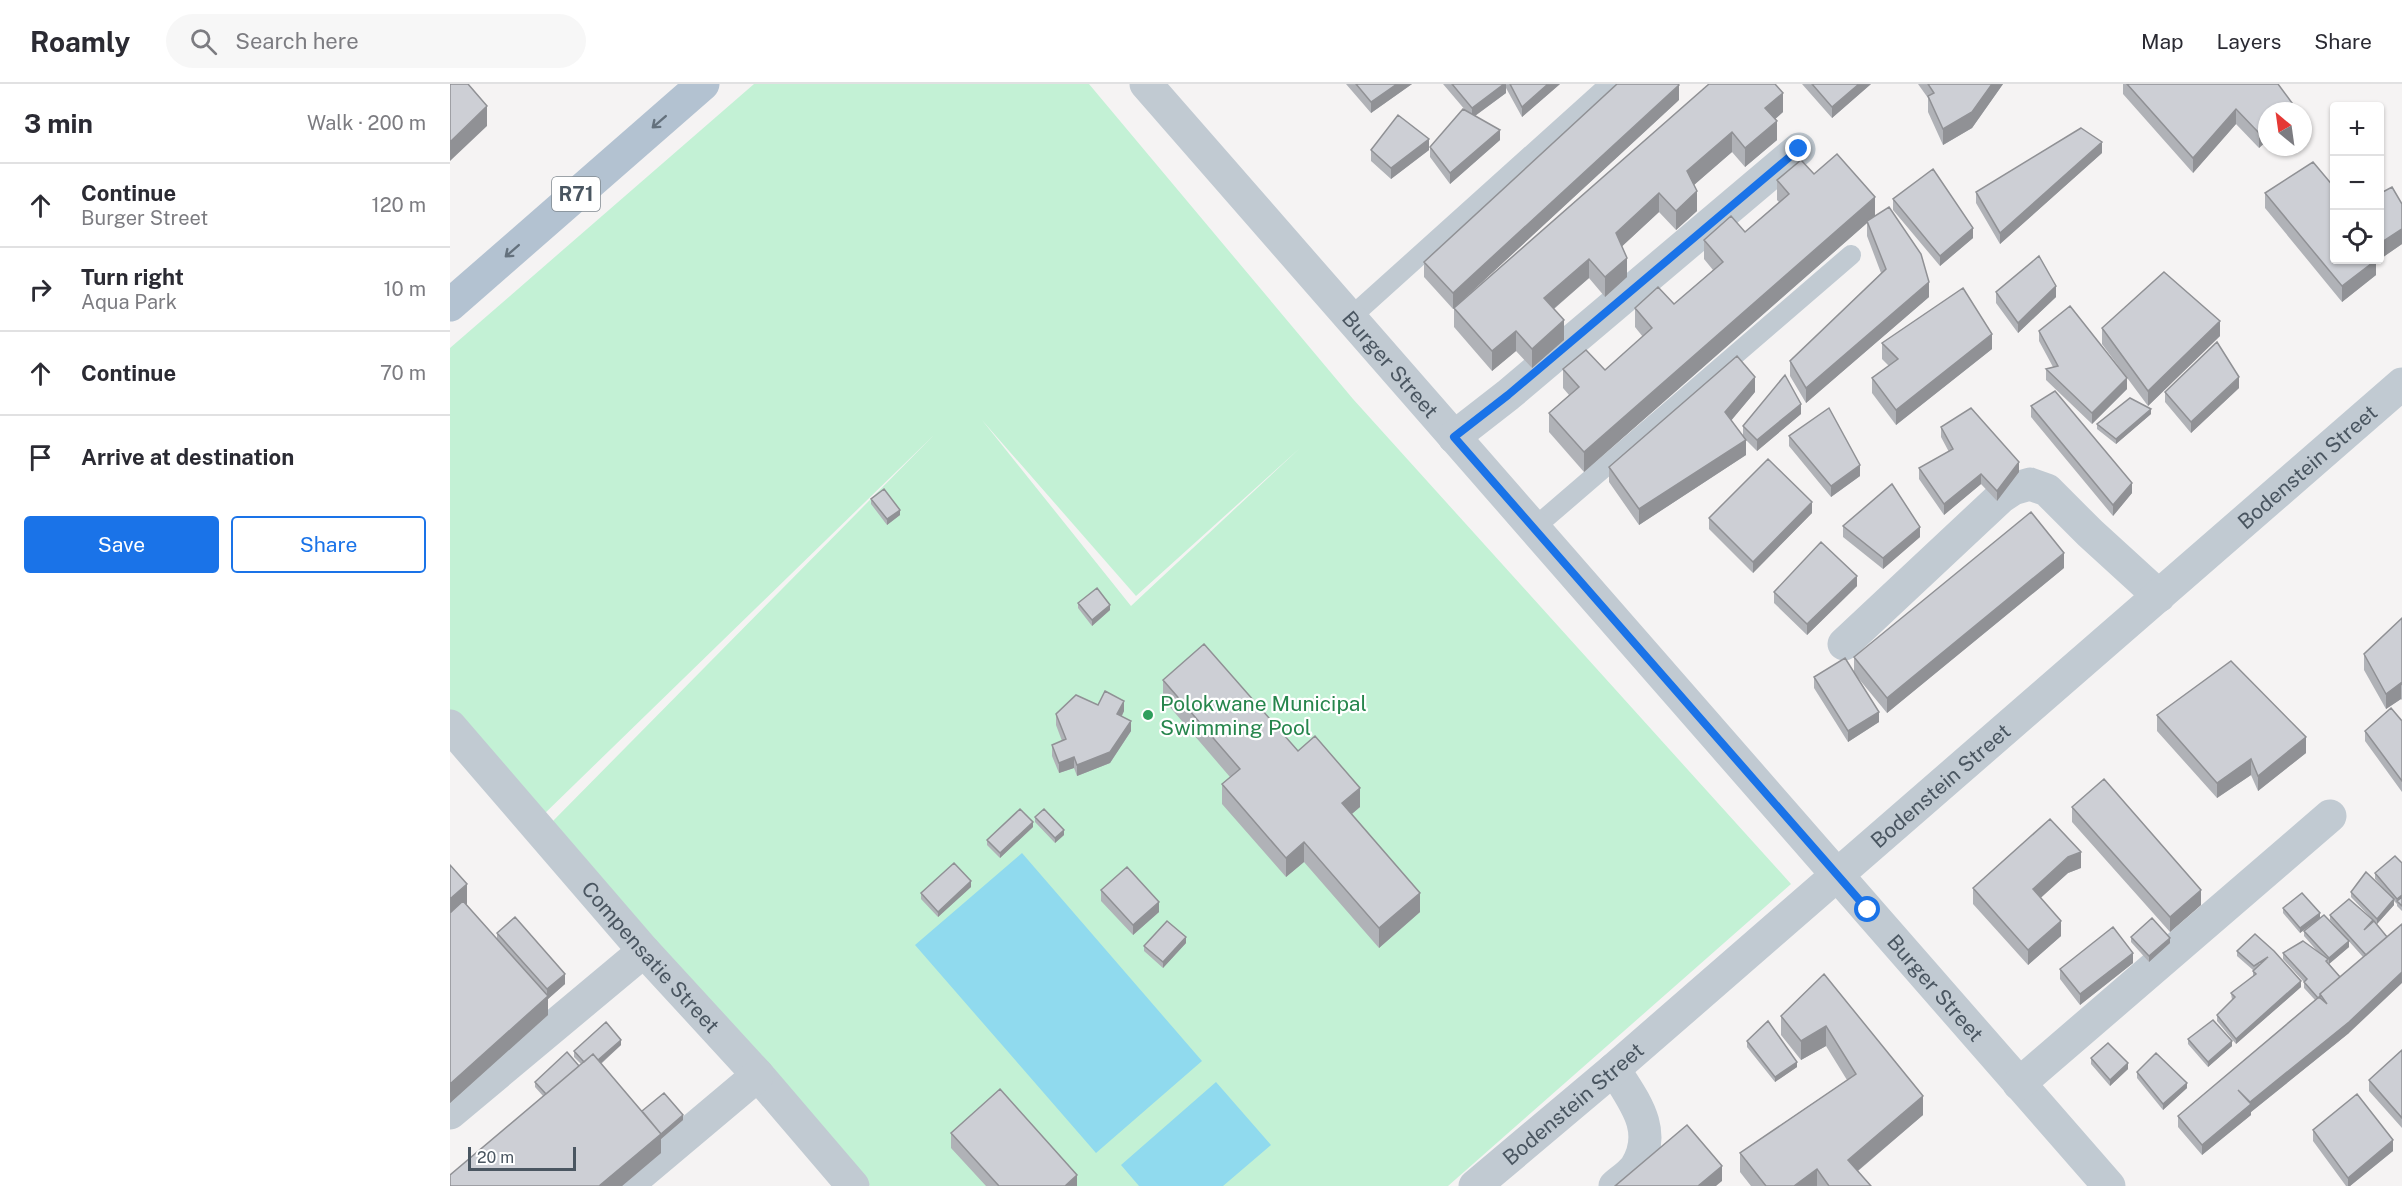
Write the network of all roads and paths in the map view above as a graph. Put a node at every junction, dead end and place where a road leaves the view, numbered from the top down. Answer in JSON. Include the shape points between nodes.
{"nodes":[{"id":1,"x":703,"y":84,"type":"edge"},
{"id":2,"x":1146,"y":84,"type":"edge"},
{"id":3,"x":1610,"y":84,"type":"edge"},
{"id":4,"x":1799,"y":149,"type":"dead end"},
{"id":5,"x":1851,"y":255,"type":"dead end"},
{"id":6,"x":450,"y":304,"type":"edge"},
{"id":7,"x":1351,"y":317,"type":"junction"},
{"id":8,"x":2402,"y":384,"type":"edge"},
{"id":9,"x":1454,"y":437,"type":"junction"},
{"id":10,"x":1534,"y":528,"type":"junction"},
{"id":11,"x":2159,"y":596,"type":"junction"},
{"id":12,"x":1844,"y":644,"type":"dead end"},
{"id":13,"x":450,"y":726,"type":"edge"},
{"id":14,"x":2330,"y":816,"type":"dead end"},
{"id":15,"x":1837,"y":876,"type":"junction"},
{"id":16,"x":644,"y":951,"type":"junction"},
{"id":17,"x":1614,"y":1069,"type":"junction"},
{"id":18,"x":758,"y":1075,"type":"junction"},
{"id":19,"x":2019,"y":1084,"type":"junction"},
{"id":20,"x":450,"y":1113,"type":"edge"},
{"id":21,"x":626,"y":1186,"type":"edge"},
{"id":22,"x":854,"y":1186,"type":"edge"},
{"id":23,"x":1475,"y":1186,"type":"edge"},
{"id":24,"x":1615,"y":1186,"type":"edge"},
{"id":25,"x":2109,"y":1186,"type":"edge"}],
"edges":[{"from":1,"to":6,"type":"main road","number":"R71","one_way":true},
{"from":2,"to":7,"type":"street","name":"Burger Street"},
{"from":3,"to":7,"type":"lane"},
{"from":4,"to":9,"type":"street"},
{"from":5,"to":10,"type":"lane"},
{"from":7,"to":9,"type":"street","name":"Burger Street"},
{"from":8,"to":11,"type":"street","name":"Bodenstein Street"},
{"from":9,"to":10,"type":"street","name":"Burger Street"},
{"from":10,"to":15,"type":"street","name":"Burger Street"},
{"from":11,"to":12,"type":"street","via":[[2047,490],[2030,484],[2001,497]]},
{"from":11,"to":15,"type":"street","name":"Bodenstein Street"},
{"from":13,"to":16,"type":"street","name":"Compensatie Street"},
{"from":14,"to":19,"type":"street"},
{"from":15,"to":17,"type":"street","name":"Bodenstein Street"},
{"from":15,"to":19,"type":"street","name":"Burger Street"},
{"from":16,"to":18,"type":"street","name":"Compensatie Street"},
{"from":16,"to":20,"type":"street"},
{"from":17,"to":23,"type":"street","name":"Bodenstein Street"},
{"from":17,"to":24,"type":"street","via":[[1642,1115],[1645,1148],[1635,1169]]},
{"from":18,"to":21,"type":"street"},
{"from":18,"to":22,"type":"street","name":"Compensatie Street"},
{"from":19,"to":25,"type":"street","name":"Burger Street"}]}
